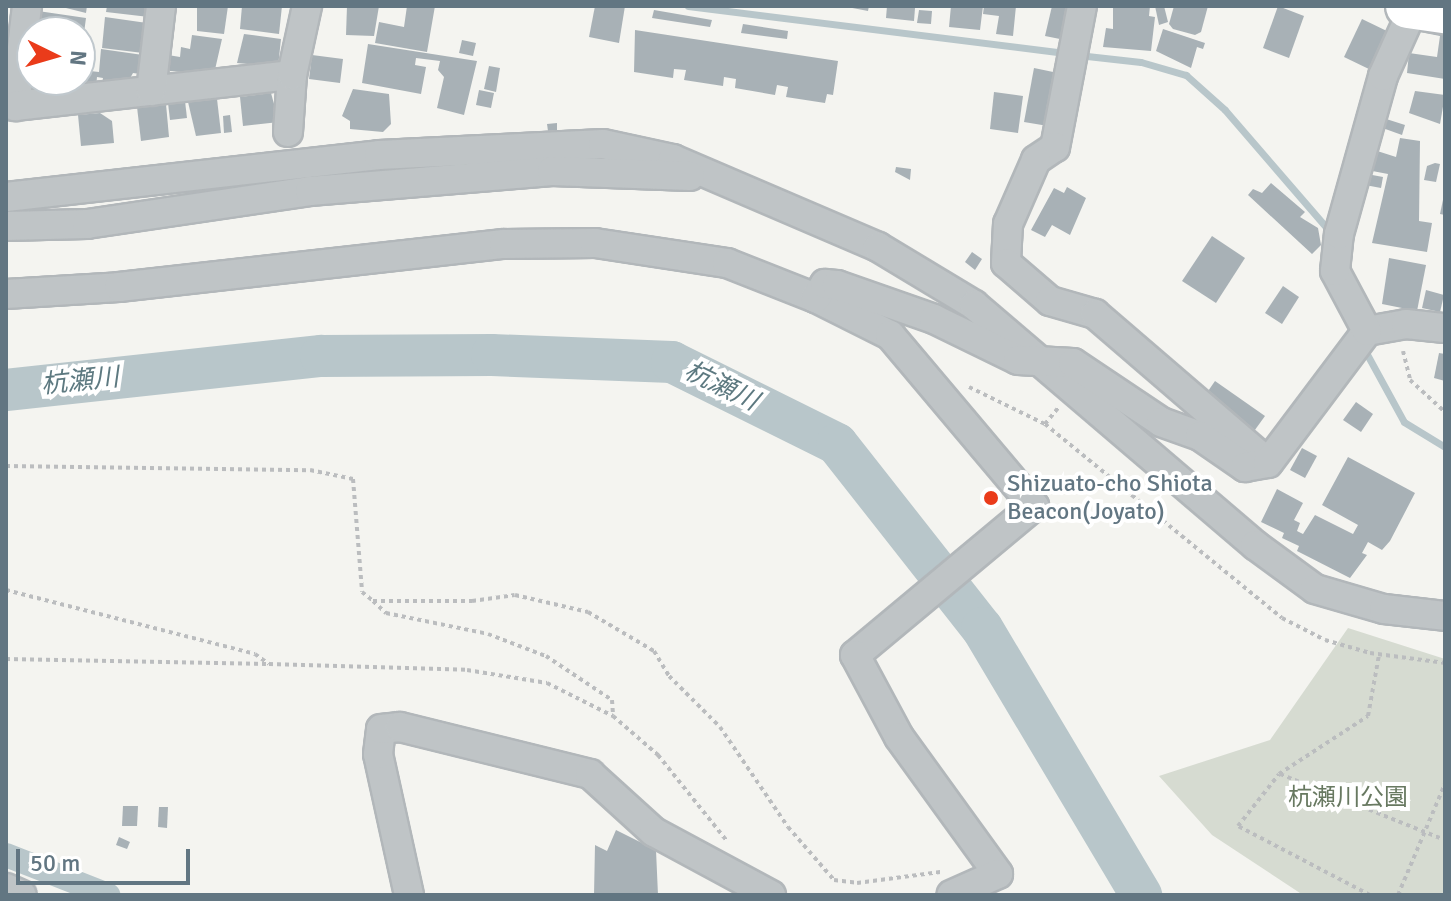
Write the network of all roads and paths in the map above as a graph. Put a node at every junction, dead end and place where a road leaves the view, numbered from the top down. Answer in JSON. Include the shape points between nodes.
{"nodes":[{"id":1,"x":27,"y":6,"type":"edge"},
{"id":2,"x":161,"y":6,"type":"edge"},
{"id":3,"x":307,"y":6,"type":"edge"},
{"id":4,"x":1082,"y":6,"type":"edge"},
{"id":5,"x":1425,"y":8,"type":"edge"},
{"id":6,"x":292,"y":75,"type":"junction"},
{"id":7,"x":151,"y":91,"type":"junction"},
{"id":8,"x":288,"y":132,"type":"dead end"},
{"id":9,"x":707,"y":177,"type":"junction"},
{"id":10,"x":6,"y":197,"type":"edge"},
{"id":11,"x":6,"y":226,"type":"edge"},
{"id":12,"x":6,"y":294,"type":"edge"},
{"id":13,"x":816,"y":298,"type":"junction"},
{"id":14,"x":1401,"y":324,"type":"junction"},
{"id":15,"x":1445,"y":328,"type":"edge"},
{"id":16,"x":1367,"y":331,"type":"junction"},
{"id":17,"x":1042,"y":360,"type":"junction"},
{"id":18,"x":956,"y":378,"type":"dead end"},
{"id":19,"x":1445,"y":412,"type":"edge"},
{"id":20,"x":1268,"y":463,"type":"junction"},
{"id":21,"x":6,"y":466,"type":"edge"},
{"id":22,"x":6,"y":590,"type":"edge"},
{"id":23,"x":373,"y":601,"type":"junction"},
{"id":24,"x":1445,"y":616,"type":"edge"},
{"id":25,"x":1379,"y":655,"type":"junction"},
{"id":26,"x":6,"y":659,"type":"edge"},
{"id":27,"x":1445,"y":663,"type":"edge"},
{"id":28,"x":269,"y":664,"type":"junction"},
{"id":29,"x":613,"y":716,"type":"junction"},
{"id":30,"x":1279,"y":774,"type":"junction"},
{"id":31,"x":1445,"y":784,"type":"edge"},
{"id":32,"x":1425,"y":832,"type":"junction"},
{"id":33,"x":1445,"y":840,"type":"edge"},
{"id":34,"x":737,"y":854,"type":"dead end"},
{"id":35,"x":985,"y":856,"type":"junction"},
{"id":36,"x":6,"y":888,"type":"edge"},
{"id":37,"x":22,"y":895,"type":"edge"},
{"id":38,"x":409,"y":895,"type":"edge"},
{"id":39,"x":771,"y":895,"type":"edge"},
{"id":40,"x":951,"y":895,"type":"edge"},
{"id":41,"x":1370,"y":895,"type":"edge"},
{"id":42,"x":1398,"y":895,"type":"edge"}],
"edges":[{"from":1,"to":7,"type":"street","via":[[15,106]]},
{"from":2,"to":7,"type":"street"},
{"from":3,"to":6,"type":"street"},
{"from":4,"to":20,"type":"street","via":[[1055,147],[1036,160],[1008,224],[1006,263],[1050,301],[1095,314]]},
{"from":5,"to":16,"type":"street","via":[[1383,76],[1339,234],[1335,271]]},
{"from":6,"to":7,"type":"street"},
{"from":6,"to":8,"type":"street"},
{"from":9,"to":10,"type":"street","via":[[673,159],[603,144],[379,155]]},
{"from":9,"to":11,"type":"street","via":[[552,171],[310,191],[87,224]]},
{"from":9,"to":17,"type":"street","via":[[878,247],[974,305]]},
{"from":12,"to":13,"type":"street","via":[[119,287],[504,244],[566,243],[664,251],[727,263]]},
{"from":13,"to":17,"type":"street","via":[[825,284],[837,285],[934,319],[1018,360]]},
{"from":13,"to":35,"type":"street","via":[[890,335],[1034,506],[855,655],[899,737]]},
{"from":14,"to":15,"type":"street"},
{"from":14,"to":16,"type":"street"},
{"from":14,"to":19,"type":"path","via":[[1410,380]]},
{"from":16,"to":20,"type":"street"},
{"from":17,"to":20,"type":"street","via":[[1073,363],[1161,422],[1200,436],[1245,467]]},
{"from":17,"to":24,"type":"street","via":[[1255,545],[1315,589],[1384,609]]},
{"from":18,"to":25,"type":"path","via":[[995,404],[1045,424],[1282,618],[1325,640]]},
{"from":21,"to":23,"type":"path","via":[[310,470],[353,479],[362,592]]},
{"from":22,"to":28,"type":"path","via":[[255,654]]},
{"from":23,"to":29,"type":"path","via":[[386,613],[488,634],[546,656],[612,700]]},
{"from":23,"to":35,"type":"path","via":[[536,597],[588,612],[618,629],[654,651],[669,676],[720,727],[788,827],[834,880],[857,883],[922,875],[968,866]]},
{"from":25,"to":27,"type":"path"},
{"from":25,"to":30,"type":"path","via":[[1368,716]]},
{"from":26,"to":28,"type":"path"},
{"from":28,"to":29,"type":"path","via":[[511,674],[582,697]]},
{"from":29,"to":34,"type":"path","via":[[658,755]]},
{"from":30,"to":32,"type":"path"},
{"from":30,"to":41,"type":"path","via":[[1238,826]]},
{"from":31,"to":32,"type":"path"},
{"from":32,"to":33,"type":"path"},
{"from":32,"to":42,"type":"path"},
{"from":35,"to":40,"type":"street","via":[[998,874]]},
{"from":36,"to":37,"type":"street"},
{"from":38,"to":39,"type":"street","via":[[378,754],[381,729],[400,727],[590,774],[654,832]]}]}
